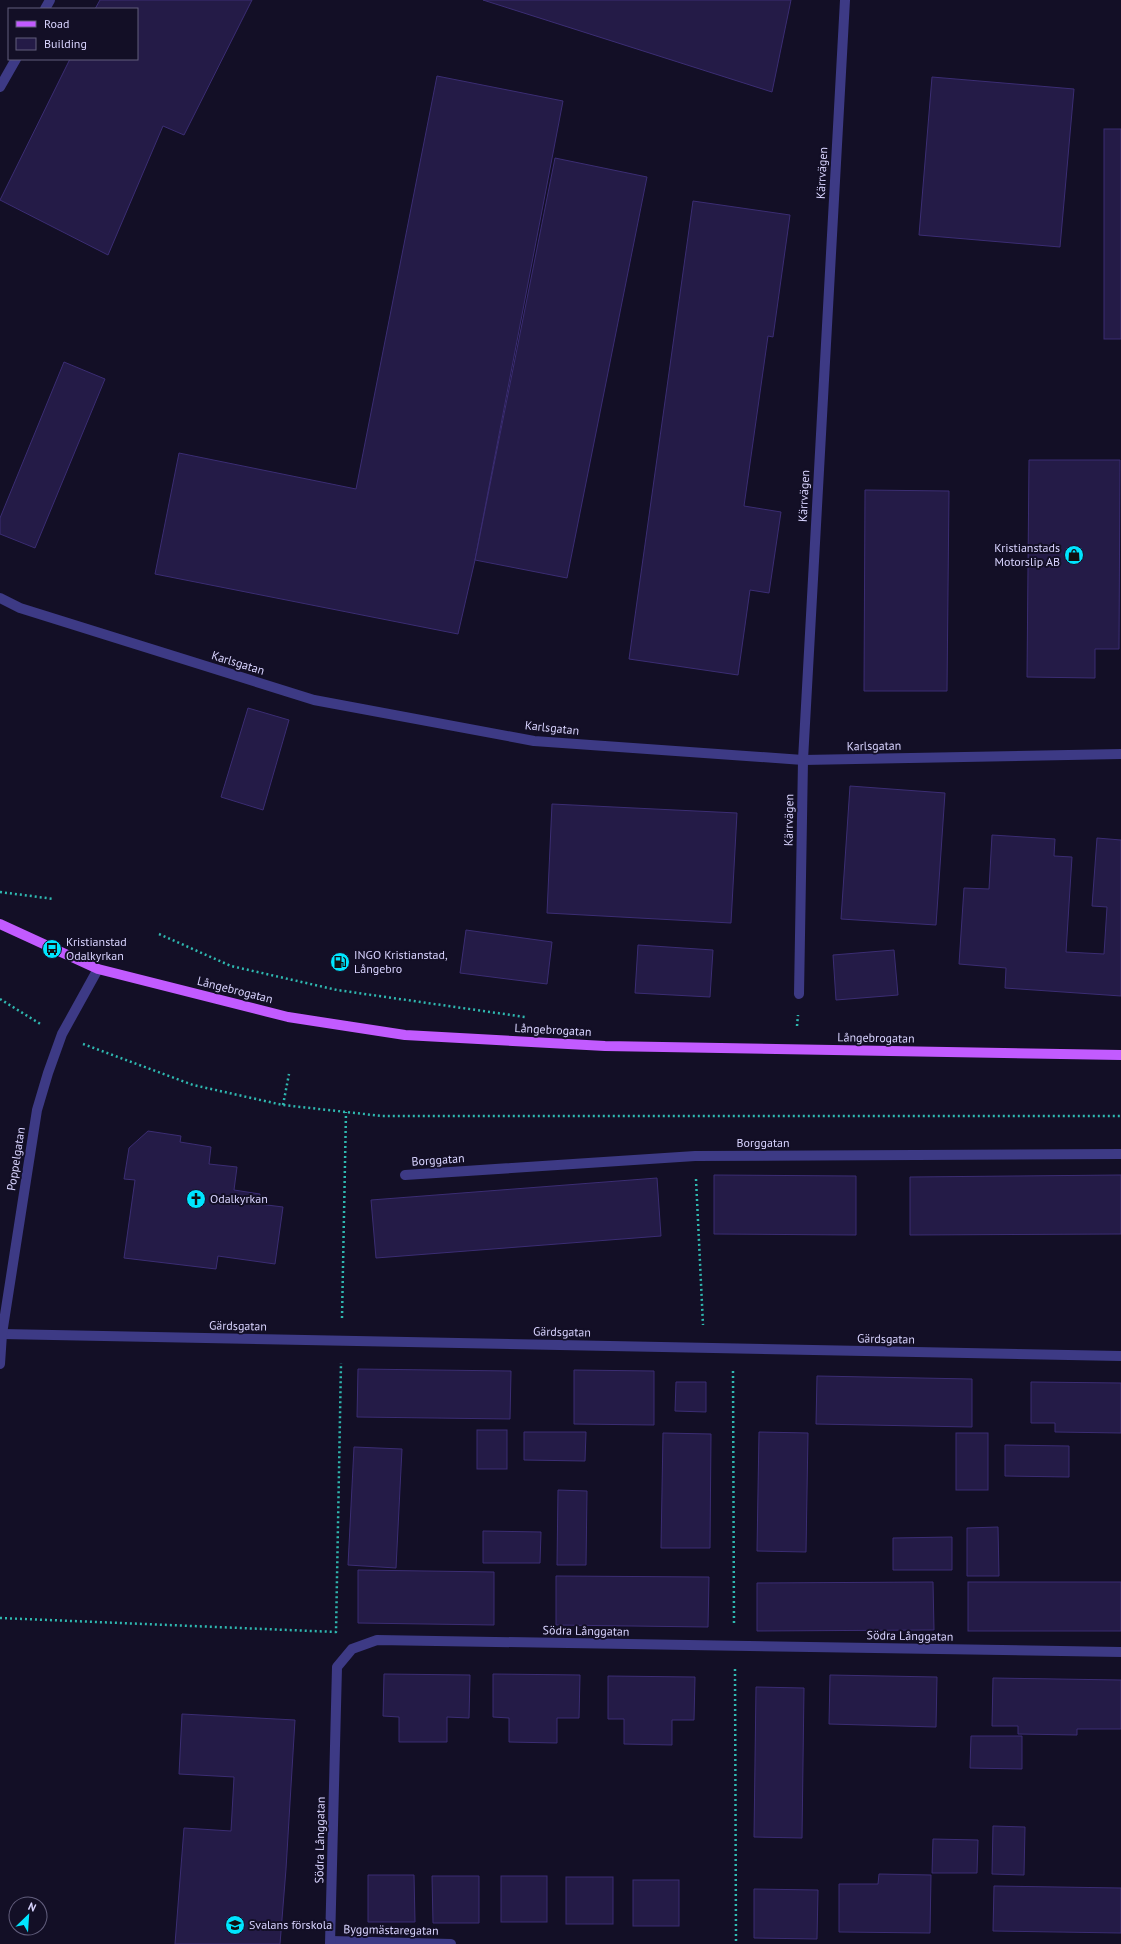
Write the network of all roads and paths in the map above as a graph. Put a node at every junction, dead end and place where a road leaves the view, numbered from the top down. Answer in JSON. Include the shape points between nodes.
{"nodes":[{"id":1,"x":845,"y":0,"type":"edge"},
{"id":2,"x":15,"y":60,"type":"edge"},
{"id":3,"x":0,"y":87,"type":"edge"},
{"id":4,"x":0,"y":598,"type":"edge"},
{"id":5,"x":1121,"y":754,"type":"edge"},
{"id":6,"x":803,"y":760,"type":"junction"},
{"id":7,"x":0,"y":892,"type":"edge"},
{"id":8,"x":54,"y":899,"type":"dead end"},
{"id":9,"x":0,"y":924,"type":"edge"},
{"id":10,"x":159,"y":934,"type":"dead end"},
{"id":11,"x":98,"y":969,"type":"junction"},
{"id":12,"x":799,"y":994,"type":"dead end"},
{"id":13,"x":0,"y":999,"type":"edge"},
{"id":14,"x":530,"y":1017,"type":"dead end"},
{"id":15,"x":62,"y":1034,"type":"junction"},
{"id":16,"x":1121,"y":1055,"type":"edge"},
{"id":17,"x":289,"y":1074,"type":"dead end"},
{"id":18,"x":283,"y":1105,"type":"junction"},
{"id":19,"x":346,"y":1112,"type":"junction"},
{"id":20,"x":1121,"y":1116,"type":"edge"},
{"id":21,"x":1121,"y":1154,"type":"edge"},
{"id":22,"x":695,"y":1156,"type":"junction"},
{"id":23,"x":405,"y":1175,"type":"dead end"},
{"id":24,"x":2,"y":1334,"type":"junction"},
{"id":25,"x":342,"y":1341,"type":"junction"},
{"id":26,"x":704,"y":1348,"type":"junction"},
{"id":27,"x":1121,"y":1356,"type":"edge"},
{"id":28,"x":0,"y":1364,"type":"edge"},
{"id":29,"x":0,"y":1618,"type":"edge"},
{"id":30,"x":1121,"y":1652,"type":"edge"},
{"id":31,"x":330,"y":1943,"type":"edge"},
{"id":32,"x":452,"y":1944,"type":"edge"}],
"edges":[{"from":1,"to":6,"type":"street","name":"Kärrvägen"},
{"from":2,"to":3,"type":"street"},
{"from":4,"to":6,"type":"street","name":"Karlsgatan","via":[[20,608],[314,700],[534,741]]},
{"from":5,"to":6,"type":"street","name":"Karlsgatan"},
{"from":6,"to":12,"type":"street","name":"Kärrvägen"},
{"from":7,"to":8,"type":"path"},
{"from":9,"to":11,"type":"main road","name":"Långebrogatan"},
{"from":10,"to":14,"type":"path","via":[[230,966],[337,990]]},
{"from":11,"to":15,"type":"street","name":"Poppelgatan"},
{"from":11,"to":16,"type":"main road","name":"Långebrogatan","via":[[288,1017],[405,1035],[605,1046]]},
{"from":13,"to":15,"type":"path","via":[[33,1021]]},
{"from":15,"to":18,"type":"path","via":[[102,1052],[193,1085]]},
{"from":15,"to":24,"type":"street","name":"Poppelgatan","via":[[37,1110]]},
{"from":17,"to":18,"type":"path"},
{"from":18,"to":19,"type":"path"},
{"from":19,"to":20,"type":"path","via":[[382,1116]]},
{"from":19,"to":25,"type":"path"},
{"from":21,"to":22,"type":"street","name":"Borggatan"},
{"from":22,"to":23,"type":"street","name":"Borggatan"},
{"from":22,"to":26,"type":"path"},
{"from":24,"to":25,"type":"street","name":"Gärdsgatan"},
{"from":24,"to":28,"type":"street","name":"Poppelgatan"},
{"from":25,"to":26,"type":"street","name":"Gärdsgatan"},
{"from":25,"to":29,"type":"path","via":[[336,1632]]},
{"from":26,"to":27,"type":"street","name":"Gärdsgatan"},
{"from":30,"to":31,"type":"street","name":"Södra Långgatan","via":[[377,1640],[352,1649],[338,1667]]},
{"from":31,"to":32,"type":"street","name":"Byggmästaregatan"}]}
